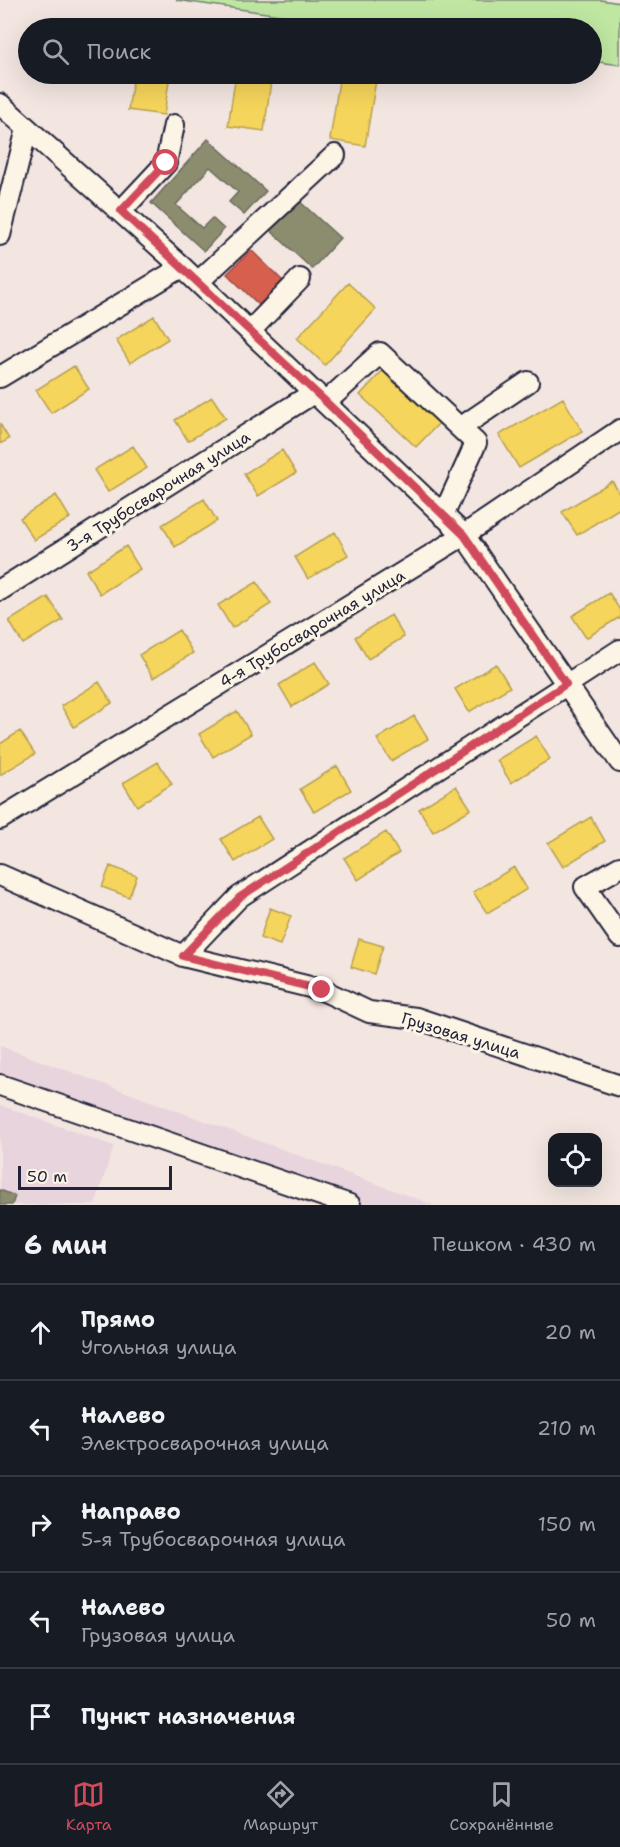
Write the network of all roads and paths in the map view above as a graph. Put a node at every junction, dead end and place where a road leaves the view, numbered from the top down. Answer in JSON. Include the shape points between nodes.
{"nodes":[{"id":1,"x":0,"y":104,"type":"edge"},
{"id":2,"x":174,"y":125,"type":"dead end"},
{"id":3,"x":27,"y":129,"type":"junction"},
{"id":4,"x":335,"y":155,"type":"dead end"},
{"id":5,"x":121,"y":211,"type":"junction"},
{"id":6,"x":0,"y":236,"type":"edge"},
{"id":7,"x":182,"y":267,"type":"junction"},
{"id":8,"x":300,"y":279,"type":"dead end"},
{"id":9,"x":198,"y":282,"type":"junction"},
{"id":10,"x":250,"y":331,"type":"junction"},
{"id":11,"x":0,"y":377,"type":"edge"},
{"id":12,"x":528,"y":382,"type":"dead end"},
{"id":13,"x":321,"y":397,"type":"junction"},
{"id":14,"x":460,"y":428,"type":"junction"},
{"id":15,"x":620,"y":430,"type":"edge"},
{"id":16,"x":443,"y":516,"type":"junction"},
{"id":17,"x":464,"y":535,"type":"junction"},
{"id":18,"x":0,"y":590,"type":"edge"},
{"id":19,"x":620,"y":650,"type":"edge"},
{"id":20,"x":566,"y":684,"type":"junction"},
{"id":21,"x":620,"y":762,"type":"edge"},
{"id":22,"x":0,"y":819,"type":"edge"},
{"id":23,"x":620,"y":867,"type":"edge"},
{"id":24,"x":0,"y":875,"type":"edge"},
{"id":25,"x":620,"y":937,"type":"edge"},
{"id":26,"x":183,"y":956,"type":"junction"},
{"id":27,"x":0,"y":1085,"type":"edge"},
{"id":28,"x":620,"y":1086,"type":"edge"},
{"id":29,"x":350,"y":1205,"type":"edge"}],
"edges":[{"from":1,"to":3,"type":"street"},
{"from":2,"to":5,"type":"street","via":[[166,163]]},
{"from":3,"to":5,"type":"street"},
{"from":3,"to":6,"type":"street"},
{"from":4,"to":9,"type":"street"},
{"from":5,"to":7,"type":"street"},
{"from":7,"to":9,"type":"street"},
{"from":7,"to":11,"type":"street"},
{"from":8,"to":10,"type":"street"},
{"from":9,"to":10,"type":"street"},
{"from":10,"to":13,"type":"street"},
{"from":12,"to":14,"type":"street"},
{"from":13,"to":14,"type":"street","name":"3-я Трубосварочная улица","via":[[380,353]]},
{"from":13,"to":16,"type":"street"},
{"from":13,"to":18,"type":"street","name":"3-я Трубосварочная улица"},
{"from":14,"to":16,"type":"street","via":[[476,443]]},
{"from":15,"to":17,"type":"street","name":"4-я Трубосварочная улица"},
{"from":16,"to":17,"type":"street"},
{"from":17,"to":20,"type":"street"},
{"from":17,"to":22,"type":"street","name":"4-я Трубосварочная улица"},
{"from":19,"to":20,"type":"street"},
{"from":20,"to":21,"type":"street"},
{"from":20,"to":26,"type":"street","via":[[240,897]]},
{"from":23,"to":25,"type":"street","via":[[585,887]]},
{"from":24,"to":26,"type":"street","name":"Грузовая улица"},
{"from":26,"to":28,"type":"street","name":"Грузовая улица","via":[[322,990],[369,1012],[416,1018]]},
{"from":27,"to":29,"type":"street"}]}
